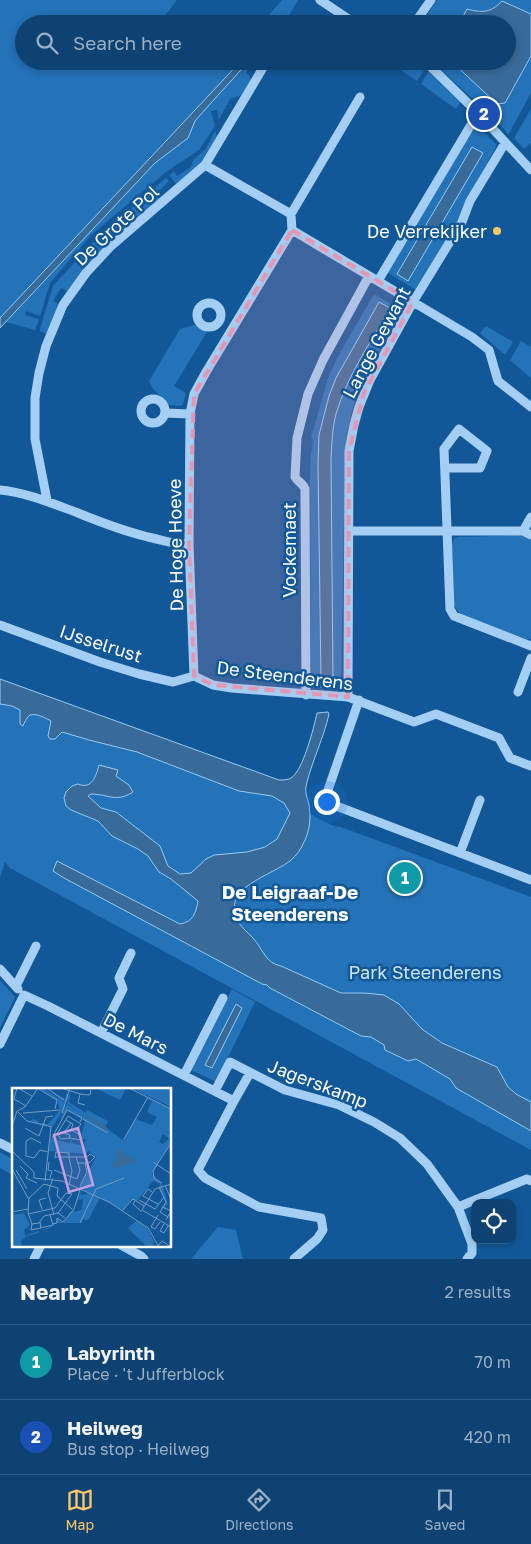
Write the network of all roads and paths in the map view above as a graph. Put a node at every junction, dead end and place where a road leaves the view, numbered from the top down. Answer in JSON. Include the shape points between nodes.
{"nodes":[{"id":1,"x":320,"y":0,"type":"edge"},
{"id":2,"x":431,"y":0,"type":"edge"},
{"id":3,"x":342,"y":15,"type":"edge"},
{"id":4,"x":420,"y":15,"type":"edge"},
{"id":5,"x":262,"y":70,"type":"edge"},
{"id":6,"x":434,"y":70,"type":"edge"},
{"id":7,"x":360,"y":97,"type":"dead end"},
{"id":8,"x":478,"y":113,"type":"junction"},
{"id":9,"x":505,"y":143,"type":"junction"},
{"id":10,"x":205,"y":165,"type":"junction"},
{"id":11,"x":531,"y":170,"type":"edge"},
{"id":12,"x":291,"y":214,"type":"junction"},
{"id":13,"x":292,"y":230,"type":"junction"},
{"id":14,"x":369,"y":276,"type":"junction"},
{"id":15,"x":378,"y":281,"type":"junction"},
{"id":16,"x":414,"y":302,"type":"junction"},
{"id":17,"x":220,"y":320,"type":"dead end"},
{"id":18,"x":233,"y":327,"type":"junction"},
{"id":19,"x":531,"y":407,"type":"edge"},
{"id":20,"x":165,"y":413,"type":"dead end"},
{"id":21,"x":190,"y":414,"type":"junction"},
{"id":22,"x":445,"y":468,"type":"junction"},
{"id":23,"x":0,"y":490,"type":"edge"},
{"id":24,"x":47,"y":500,"type":"junction"},
{"id":25,"x":531,"y":517,"type":"edge"},
{"id":26,"x":447,"y":530,"type":"junction"},
{"id":27,"x":349,"y":531,"type":"junction"},
{"id":28,"x":527,"y":533,"type":"edge"},
{"id":29,"x":189,"y":544,"type":"junction"},
{"id":30,"x":0,"y":625,"type":"edge"},
{"id":31,"x":531,"y":646,"type":"edge"},
{"id":32,"x":531,"y":658,"type":"edge"},
{"id":33,"x":194,"y":676,"type":"junction"},
{"id":34,"x":518,"y":692,"type":"dead end"},
{"id":35,"x":306,"y":694,"type":"junction"},
{"id":36,"x":348,"y":697,"type":"junction"},
{"id":37,"x":359,"y":700,"type":"junction"},
{"id":38,"x":531,"y":766,"type":"edge"},
{"id":39,"x":480,"y":800,"type":"dead end"},
{"id":40,"x":460,"y":853,"type":"junction"},
{"id":41,"x":531,"y":880,"type":"edge"},
{"id":42,"x":36,"y":946,"type":"dead end"},
{"id":43,"x":131,"y":953,"type":"dead end"},
{"id":44,"x":0,"y":969,"type":"edge"},
{"id":45,"x":16,"y":986,"type":"junction"},
{"id":46,"x":24,"y":995,"type":"junction"},
{"id":47,"x":223,"y":998,"type":"dead end"},
{"id":48,"x":101,"y":1033,"type":"junction"},
{"id":49,"x":0,"y":1044,"type":"edge"},
{"id":50,"x":250,"y":1073,"type":"junction"},
{"id":51,"x":184,"y":1075,"type":"junction"},
{"id":52,"x":215,"y":1092,"type":"junction"},
{"id":53,"x":234,"y":1101,"type":"junction"},
{"id":54,"x":0,"y":1143,"type":"edge"},
{"id":55,"x":12,"y":1149,"type":"edge"},
{"id":56,"x":531,"y":1180,"type":"edge"},
{"id":57,"x":458,"y":1207,"type":"junction"},
{"id":58,"x":40,"y":1246,"type":"edge"},
{"id":59,"x":123,"y":1246,"type":"edge"},
{"id":60,"x":34,"y":1259,"type":"edge"},
{"id":61,"x":144,"y":1259,"type":"edge"},
{"id":62,"x":294,"y":1259,"type":"edge"},
{"id":63,"x":467,"y":1259,"type":"edge"}],
"edges":[{"from":1,"to":3,"type":"street"},
{"from":2,"to":4,"type":"street"},
{"from":5,"to":10,"type":"street","name":"De Grote Pol"},
{"from":6,"to":8,"type":"street"},
{"from":7,"to":12,"type":"street"},
{"from":8,"to":9,"type":"street"},
{"from":8,"to":15,"type":"street"},
{"from":9,"to":11,"type":"street"},
{"from":9,"to":16,"type":"street","name":"Lange Gewant"},
{"from":10,"to":12,"type":"street"},
{"from":10,"to":24,"type":"street","name":"De Grote Pol","via":[[111,246],[63,305],[46,346],[36,398],[35,439]]},
{"from":12,"to":13,"type":"street"},
{"from":13,"to":14,"type":"street"},
{"from":13,"to":18,"type":"street","name":"De Hoge Hoeve"},
{"from":14,"to":15,"type":"street"},
{"from":14,"to":35,"type":"street","name":"Vockemaet","via":[[314,379],[297,438],[296,477],[305,489]]},
{"from":15,"to":16,"type":"street"},
{"from":16,"to":19,"type":"street","via":[[489,350],[498,381]]},
{"from":16,"to":27,"type":"street","name":"Lange Gewant","via":[[370,380],[359,407],[349,451]]},
{"from":17,"to":18,"type":"street"},
{"from":18,"to":21,"type":"street","name":"De Hoge Hoeve","via":[[194,394]]},
{"from":20,"to":21,"type":"street"},
{"from":21,"to":29,"type":"street","name":"De Hoge Hoeve"},
{"from":22,"to":22,"type":"street","via":[[480,468],[487,451],[458,429],[444,449]]},
{"from":22,"to":26,"type":"street"},
{"from":23,"to":24,"type":"street"},
{"from":24,"to":29,"type":"street","via":[[143,536],[178,545]]},
{"from":25,"to":28,"type":"street"},
{"from":26,"to":27,"type":"street"},
{"from":26,"to":28,"type":"street"},
{"from":26,"to":31,"type":"street","via":[[450,609],[454,616]]},
{"from":27,"to":36,"type":"street","name":"Lange Gewant"},
{"from":29,"to":33,"type":"street","name":"De Hoge Hoeve"},
{"from":30,"to":33,"type":"street","name":"IJsselrust","via":[[139,674],[173,682]]},
{"from":32,"to":34,"type":"street"},
{"from":33,"to":35,"type":"street","name":"De Steenderens","via":[[213,685]]},
{"from":35,"to":36,"type":"street","name":"De Steenderens"},
{"from":36,"to":37,"type":"street","name":"De Steenderens"},
{"from":37,"to":38,"type":"street","name":"De Steenderens","via":[[414,722],[436,714],[499,738],[510,758]]},
{"from":37,"to":40,"type":"street","via":[[327,793],[331,804]]},
{"from":39,"to":40,"type":"street"},
{"from":40,"to":41,"type":"street"},
{"from":42,"to":45,"type":"street"},
{"from":43,"to":48,"type":"street","via":[[118,978],[123,989]]},
{"from":44,"to":45,"type":"street","name":"De Mars"},
{"from":45,"to":46,"type":"street","name":"De Mars"},
{"from":46,"to":48,"type":"street","name":"De Mars"},
{"from":46,"to":49,"type":"street"},
{"from":47,"to":51,"type":"street"},
{"from":48,"to":51,"type":"street","name":"De Mars"},
{"from":50,"to":52,"type":"street","name":"Jagerskamp","via":[[230,1062]]},
{"from":50,"to":53,"type":"street"},
{"from":50,"to":57,"type":"street","name":"Jagerskamp","via":[[285,1090],[338,1104],[400,1138],[427,1164]]},
{"from":51,"to":52,"type":"street","name":"De Mars"},
{"from":52,"to":53,"type":"street","name":"De Mars"},
{"from":53,"to":62,"type":"street","via":[[198,1170],[205,1178],[259,1207],[321,1218],[324,1230]]},
{"from":54,"to":55,"type":"street"},
{"from":56,"to":57,"type":"street"},
{"from":57,"to":63,"type":"street","name":"Jagerskamp","via":[[472,1244],[472,1253]]},
{"from":58,"to":60,"type":"street"},
{"from":59,"to":61,"type":"street"}]}
